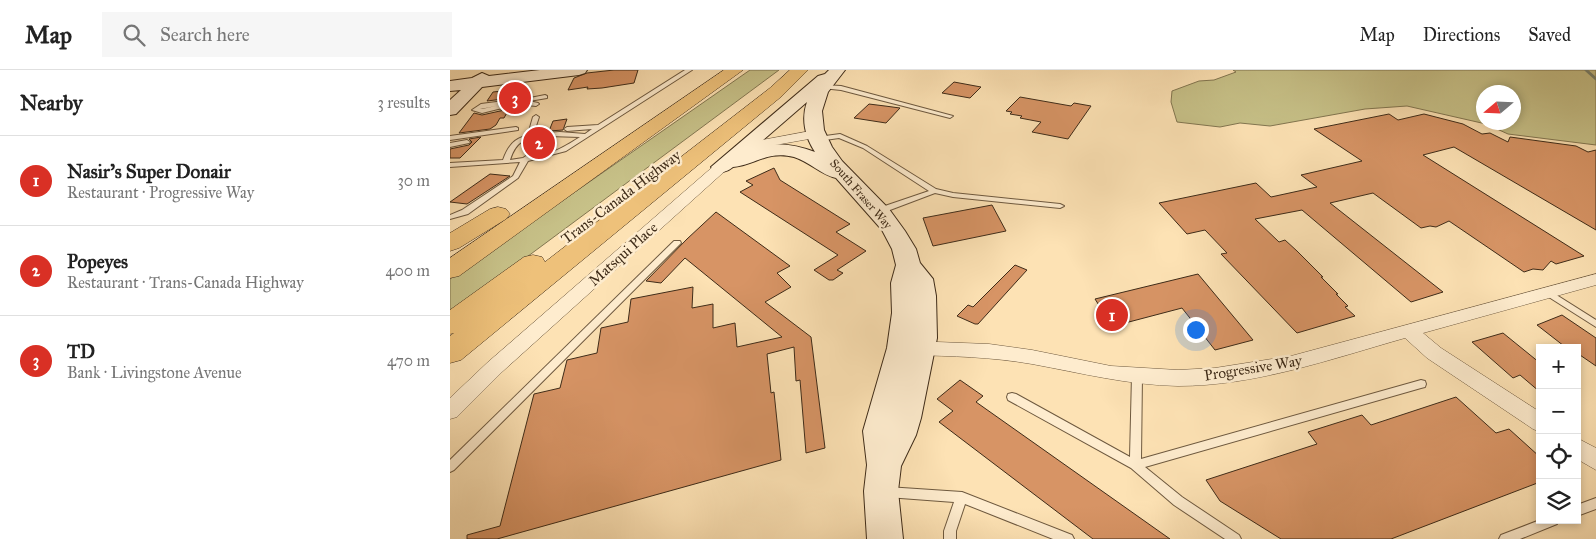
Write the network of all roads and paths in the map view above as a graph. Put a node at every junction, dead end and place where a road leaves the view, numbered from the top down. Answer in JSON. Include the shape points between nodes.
{"nodes":[{"id":1,"x":539,"y":70,"type":"edge"},
{"id":2,"x":579,"y":70,"type":"edge"},
{"id":3,"x":689,"y":70,"type":"edge"},
{"id":4,"x":718,"y":70,"type":"edge"},
{"id":5,"x":735,"y":70,"type":"edge"},
{"id":6,"x":792,"y":70,"type":"edge"},
{"id":7,"x":800,"y":70,"type":"edge"},
{"id":8,"x":836,"y":70,"type":"edge"},
{"id":9,"x":464,"y":83,"type":"edge"},
{"id":10,"x":824,"y":87,"type":"junction"},
{"id":11,"x":545,"y":97,"type":"dead end"},
{"id":12,"x":536,"y":104,"type":"dead end"},
{"id":13,"x":450,"y":110,"type":"edge"},
{"id":14,"x":950,"y":116,"type":"dead end"},
{"id":15,"x":536,"y":117,"type":"dead end"},
{"id":16,"x":601,"y":127,"type":"junction"},
{"id":17,"x":587,"y":136,"type":"junction"},
{"id":18,"x":817,"y":137,"type":"junction"},
{"id":19,"x":450,"y":138,"type":"edge"},
{"id":20,"x":450,"y":145,"type":"edge"},
{"id":21,"x":526,"y":158,"type":"junction"},
{"id":22,"x":506,"y":161,"type":"junction"},
{"id":23,"x":450,"y":165,"type":"edge"},
{"id":24,"x":720,"y":167,"type":"junction"},
{"id":25,"x":850,"y":182,"type":"junction"},
{"id":26,"x":934,"y":191,"type":"junction"},
{"id":27,"x":1060,"y":206,"type":"dead end"},
{"id":28,"x":879,"y":211,"type":"junction"},
{"id":29,"x":450,"y":217,"type":"edge"},
{"id":30,"x":677,"y":244,"type":"dead end"},
{"id":31,"x":450,"y":245,"type":"edge"},
{"id":32,"x":450,"y":270,"type":"edge"},
{"id":33,"x":1596,"y":279,"type":"edge"},
{"id":34,"x":1547,"y":292,"type":"junction"},
{"id":35,"x":450,"y":324,"type":"edge"},
{"id":36,"x":1596,"y":324,"type":"edge"},
{"id":37,"x":1408,"y":331,"type":"junction"},
{"id":38,"x":911,"y":348,"type":"junction"},
{"id":39,"x":450,"y":352,"type":"edge"},
{"id":40,"x":1137,"y":375,"type":"junction"},
{"id":41,"x":1420,"y":384,"type":"dead end"},
{"id":42,"x":1012,"y":396,"type":"dead end"},
{"id":43,"x":450,"y":410,"type":"edge"},
{"id":44,"x":1536,"y":419,"type":"edge"},
{"id":45,"x":1581,"y":450,"type":"edge"},
{"id":46,"x":1596,"y":460,"type":"edge"},
{"id":47,"x":1135,"y":465,"type":"junction"},
{"id":48,"x":450,"y":468,"type":"edge"},
{"id":49,"x":883,"y":478,"type":"junction"},
{"id":50,"x":962,"y":497,"type":"junction"},
{"id":51,"x":1596,"y":503,"type":"edge"},
{"id":52,"x":1581,"y":509,"type":"edge"},
{"id":53,"x":1543,"y":524,"type":"edge"},
{"id":54,"x":885,"y":539,"type":"edge"},
{"id":55,"x":950,"y":539,"type":"edge"},
{"id":56,"x":1068,"y":539,"type":"edge"},
{"id":57,"x":1235,"y":539,"type":"edge"},
{"id":58,"x":1505,"y":539,"type":"edge"}],
"edges":[{"from":1,"to":9,"type":"street"},
{"from":2,"to":9,"type":"street"},
{"from":3,"to":16,"type":"lane"},
{"from":4,"to":31,"type":"highway"},
{"from":5,"to":32,"type":"highway"},
{"from":6,"to":35,"type":"highway","name":"Trans-Canada Highway"},
{"from":7,"to":39,"type":"highway"},
{"from":8,"to":10,"type":"street","name":"South Fraser Way"},
{"from":8,"to":24,"type":"street"},
{"from":9,"to":13,"type":"street"},
{"from":10,"to":14,"type":"lane","via":[[842,88]]},
{"from":10,"to":18,"type":"street","name":"South Fraser Way","via":[[814,114]]},
{"from":11,"to":12,"type":"lane","via":[[481,106],[475,110]]},
{"from":15,"to":16,"type":"lane","via":[[531,128],[537,132]]},
{"from":16,"to":17,"type":"lane"},
{"from":17,"to":21,"type":"lane","via":[[555,153]]},
{"from":17,"to":22,"type":"lane","via":[[564,133],[527,138],[514,144]]},
{"from":18,"to":24,"type":"street","name":"Matsqui Place","via":[[761,144]]},
{"from":18,"to":25,"type":"street","name":"South Fraser Way","via":[[828,157]]},
{"from":18,"to":26,"type":"lane","via":[[840,136],[865,146]]},
{"from":19,"to":20,"type":"lane","via":[[514,132]]},
{"from":21,"to":22,"type":"lane"},
{"from":21,"to":29,"type":"lane","via":[[516,177],[465,212]]},
{"from":22,"to":23,"type":"lane"},
{"from":24,"to":25,"type":"street","via":[[758,152],[791,150],[816,159]]},
{"from":24,"to":43,"type":"street","name":"Matsqui Place"},
{"from":25,"to":28,"type":"street","name":"South Fraser Way"},
{"from":26,"to":27,"type":"lane"},
{"from":26,"to":28,"type":"lane"},
{"from":28,"to":38,"type":"street","name":"South Fraser Way","via":[[903,248],[908,265],[921,279],[925,310]]},
{"from":30,"to":48,"type":"lane"},
{"from":33,"to":34,"type":"street","name":"Progressive Way"},
{"from":34,"to":36,"type":"lane"},
{"from":34,"to":37,"type":"street","name":"Progressive Way"},
{"from":37,"to":40,"type":"street","name":"Progressive Way","via":[[1291,364],[1250,371],[1187,377]]},
{"from":37,"to":44,"type":"street","via":[[1434,353]]},
{"from":38,"to":40,"type":"street","name":"Progressive Way","via":[[989,351]]},
{"from":38,"to":49,"type":"street","name":"South Fraser Way","via":[[879,431]]},
{"from":40,"to":47,"type":"lane"},
{"from":41,"to":47,"type":"lane"},
{"from":42,"to":47,"type":"lane"},
{"from":45,"to":46,"type":"street"},
{"from":47,"to":57,"type":"lane","via":[[1178,501]]},
{"from":49,"to":50,"type":"lane"},
{"from":49,"to":54,"type":"street","name":"South Fraser Way"},
{"from":50,"to":55,"type":"lane"},
{"from":50,"to":56,"type":"lane"},
{"from":51,"to":52,"type":"lane"},
{"from":53,"to":58,"type":"lane"}]}
